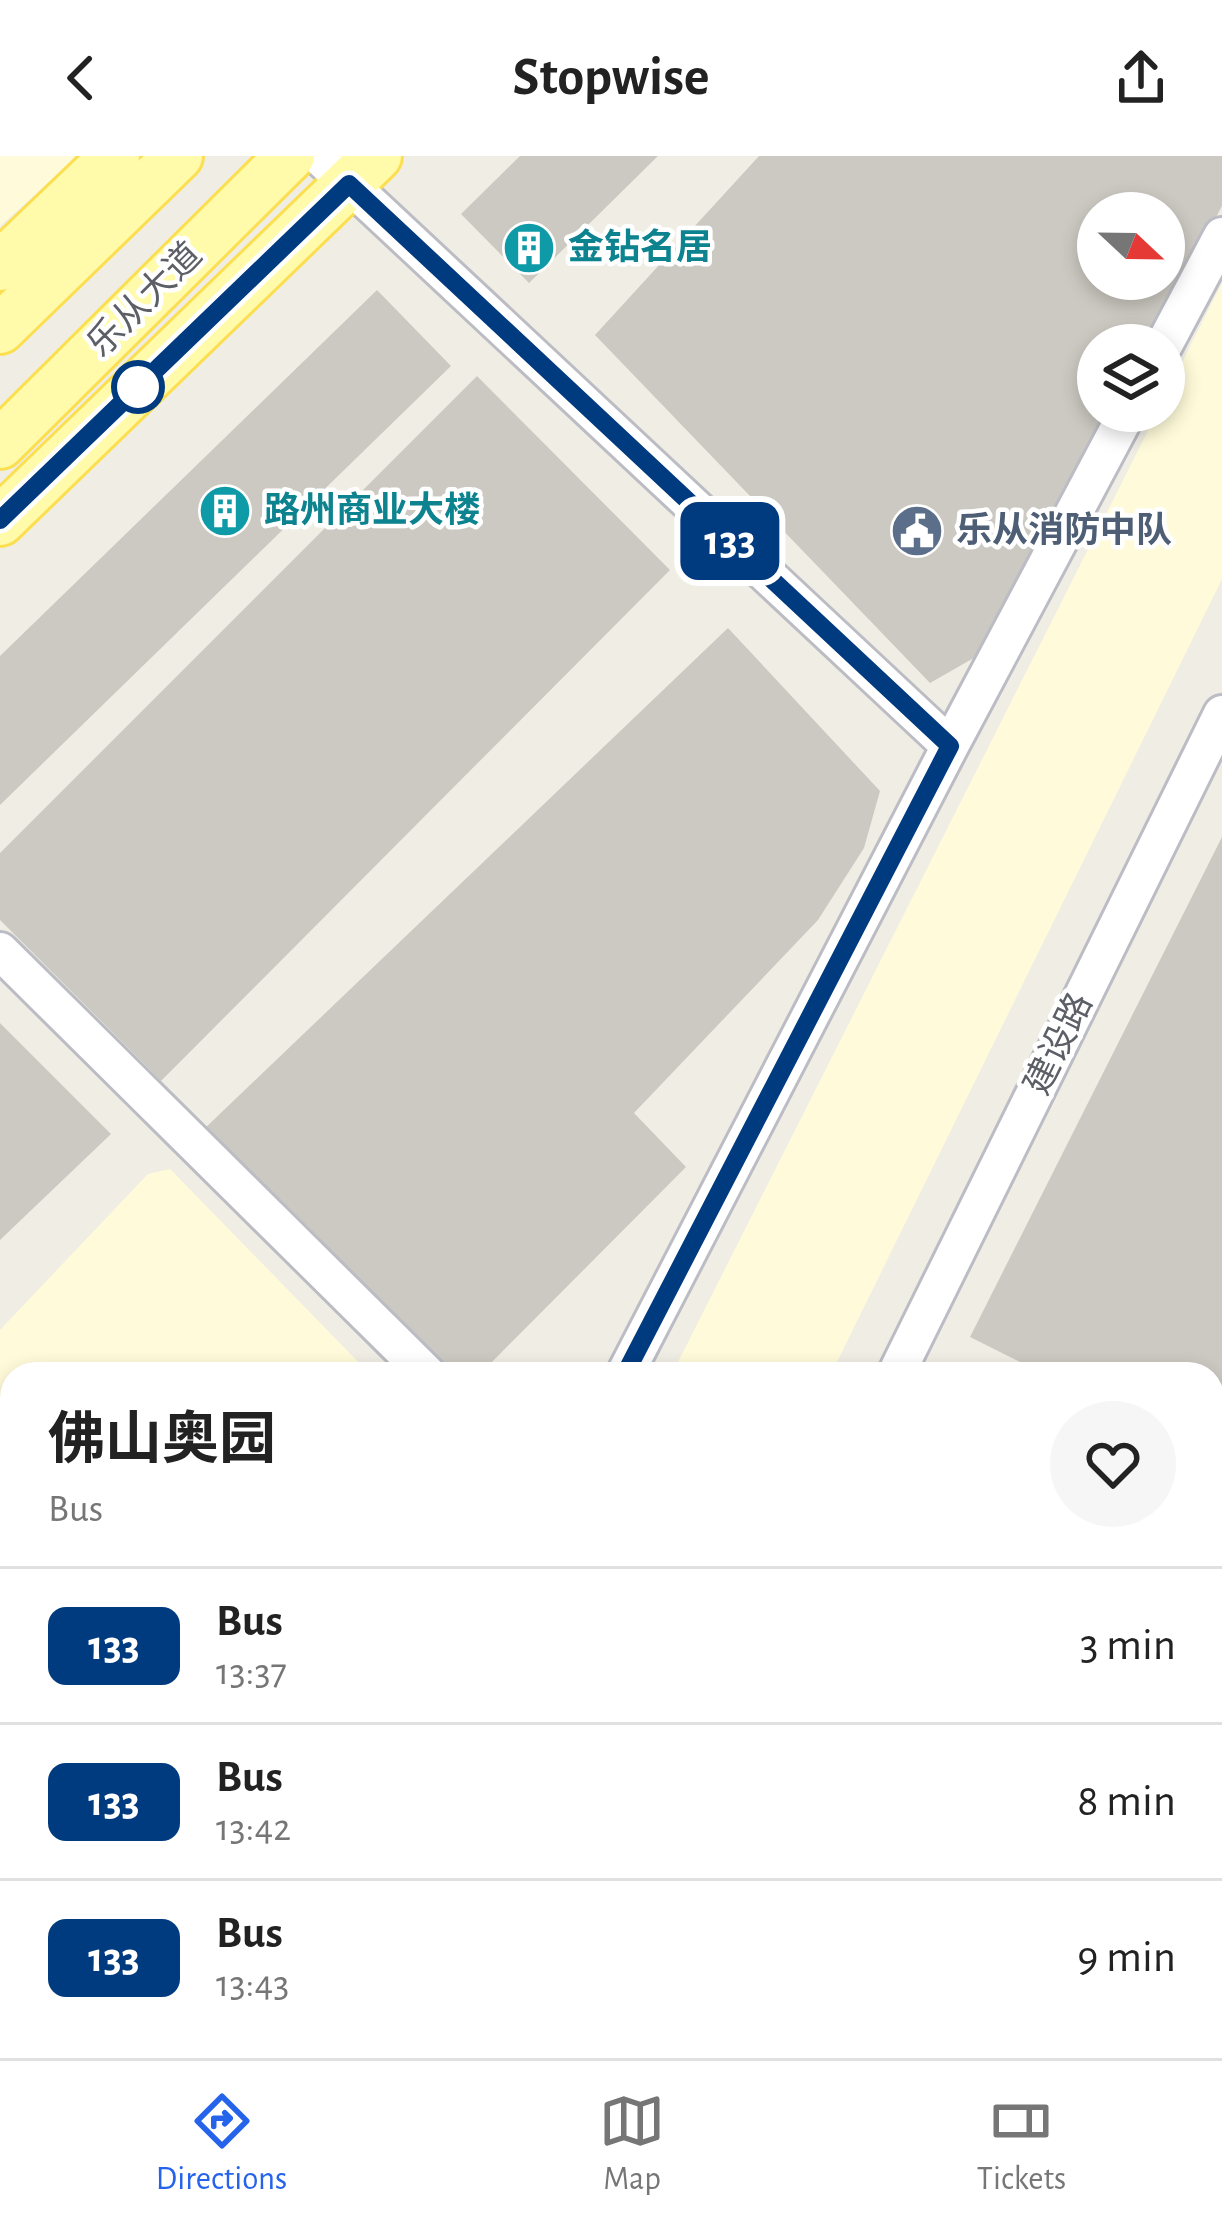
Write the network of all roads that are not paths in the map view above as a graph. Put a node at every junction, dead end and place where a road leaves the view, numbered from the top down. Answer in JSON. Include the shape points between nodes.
{"nodes":[{"id":1,"x":115,"y":156,"type":"edge"},
{"id":2,"x":290,"y":156,"type":"edge"},
{"id":3,"x":173,"y":158,"type":"edge"},
{"id":4,"x":348,"y":165,"type":"edge"},
{"id":5,"x":1222,"y":236,"type":"edge"},
{"id":6,"x":0,"y":266,"type":"edge"},
{"id":7,"x":1175,"y":324,"type":"edge"},
{"id":8,"x":0,"y":329,"type":"edge"},
{"id":9,"x":1118,"y":432,"type":"edge"},
{"id":10,"x":0,"y":444,"type":"edge"},
{"id":11,"x":0,"y":520,"type":"edge"},
{"id":12,"x":1222,"y":714,"type":"edge"},
{"id":13,"x":950,"y":746,"type":"junction"},
{"id":14,"x":0,"y":951,"type":"edge"},
{"id":15,"x":415,"y":1362,"type":"edge"},
{"id":16,"x":631,"y":1362,"type":"edge"},
{"id":17,"x":902,"y":1362,"type":"edge"}],
"edges":[{"from":1,"to":6,"type":"main road"},
{"from":2,"to":10,"type":"main road","name":"乐从大道"},
{"from":3,"to":8,"type":"main road"},
{"from":4,"to":11,"type":"main road"},
{"from":4,"to":13,"type":"street"},
{"from":5,"to":7,"type":"street"},
{"from":9,"to":13,"type":"street"},
{"from":12,"to":17,"type":"street","name":"建设路"},
{"from":13,"to":16,"type":"street"},
{"from":14,"to":15,"type":"street"}]}
